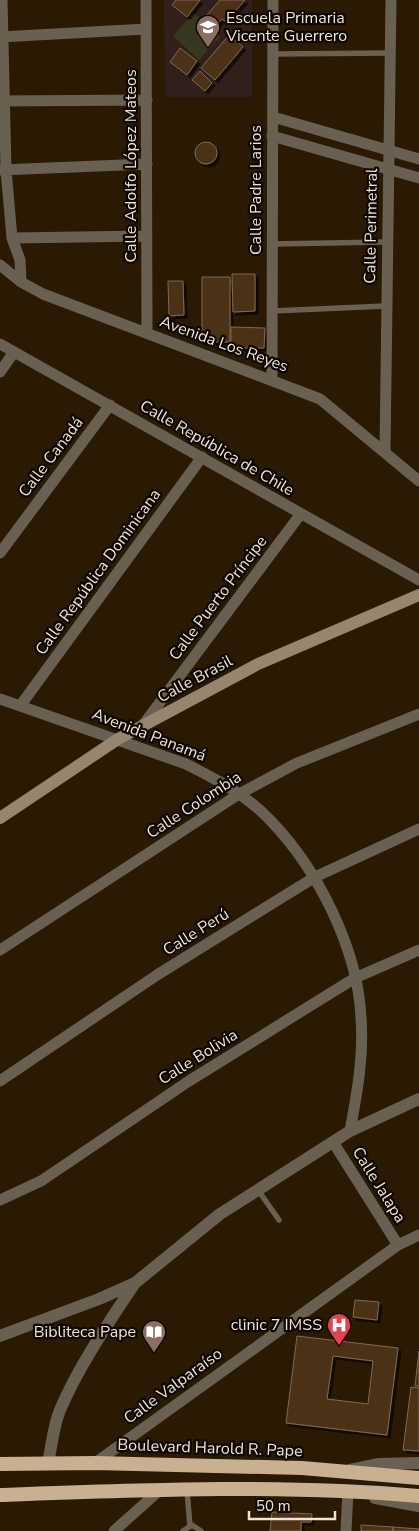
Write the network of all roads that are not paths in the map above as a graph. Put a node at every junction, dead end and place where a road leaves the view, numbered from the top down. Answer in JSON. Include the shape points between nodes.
{"nodes":[{"id":1,"x":2,"y":0,"type":"edge"},
{"id":2,"x":146,"y":0,"type":"edge"},
{"id":3,"x":273,"y":0,"type":"edge"},
{"id":4,"x":391,"y":0,"type":"edge"},
{"id":5,"x":146,"y":29,"type":"junction"},
{"id":6,"x":1,"y":37,"type":"edge"},
{"id":7,"x":390,"y":53,"type":"junction"},
{"id":8,"x":273,"y":54,"type":"junction"},
{"id":9,"x":2,"y":100,"type":"edge"},
{"id":10,"x":147,"y":100,"type":"junction"},
{"id":11,"x":272,"y":117,"type":"junction"},
{"id":12,"x":272,"y":136,"type":"junction"},
{"id":13,"x":389,"y":149,"type":"junction"},
{"id":14,"x":419,"y":159,"type":"edge"},
{"id":15,"x":147,"y":164,"type":"junction"},
{"id":16,"x":388,"y":168,"type":"junction"},
{"id":17,"x":3,"y":170,"type":"edge"},
{"id":18,"x":419,"y":178,"type":"edge"},
{"id":19,"x":147,"y":236,"type":"junction"},
{"id":20,"x":12,"y":238,"type":"junction"},
{"id":21,"x":386,"y":242,"type":"junction"},
{"id":22,"x":272,"y":244,"type":"junction"},
{"id":23,"x":0,"y":265,"type":"edge"},
{"id":24,"x":20,"y":282,"type":"junction"},
{"id":25,"x":386,"y":306,"type":"junction"},
{"id":26,"x":272,"y":311,"type":"junction"},
{"id":27,"x":147,"y":333,"type":"junction"},
{"id":28,"x":0,"y":344,"type":"edge"},
{"id":29,"x":14,"y":352,"type":"junction"},
{"id":30,"x":0,"y":372,"type":"edge"},
{"id":31,"x":272,"y":379,"type":"junction"},
{"id":32,"x":110,"y":405,"type":"junction"},
{"id":33,"x":385,"y":452,"type":"junction"},
{"id":34,"x":202,"y":457,"type":"junction"},
{"id":35,"x":419,"y":481,"type":"edge"},
{"id":36,"x":300,"y":514,"type":"junction"},
{"id":37,"x":0,"y":553,"type":"edge"},
{"id":38,"x":419,"y":580,"type":"edge"},
{"id":39,"x":419,"y":595,"type":"edge"},
{"id":40,"x":0,"y":699,"type":"edge"},
{"id":41,"x":20,"y":706,"type":"junction"},
{"id":42,"x":419,"y":714,"type":"edge"},
{"id":43,"x":143,"y":725,"type":"junction"},
{"id":44,"x":118,"y":739,"type":"junction"},
{"id":45,"x":239,"y":794,"type":"junction"},
{"id":46,"x":0,"y":818,"type":"edge"},
{"id":47,"x":419,"y":829,"type":"edge"},
{"id":48,"x":315,"y":877,"type":"junction"},
{"id":49,"x":0,"y":950,"type":"edge"},
{"id":50,"x":419,"y":950,"type":"edge"},
{"id":51,"x":355,"y":978,"type":"junction"},
{"id":52,"x":0,"y":1080,"type":"edge"},
{"id":53,"x":419,"y":1099,"type":"edge"},
{"id":54,"x":350,"y":1131,"type":"junction"},
{"id":55,"x":333,"y":1142,"type":"junction"},
{"id":56,"x":258,"y":1190,"type":"junction"},
{"id":57,"x":0,"y":1200,"type":"edge"},
{"id":58,"x":278,"y":1220,"type":"dead end"},
{"id":59,"x":419,"y":1235,"type":"edge"},
{"id":60,"x":398,"y":1245,"type":"junction"},
{"id":61,"x":135,"y":1283,"type":"junction"},
{"id":62,"x":0,"y":1336,"type":"edge"},
{"id":63,"x":48,"y":1463,"type":"junction"},
{"id":64,"x":95,"y":1463,"type":"junction"},
{"id":65,"x":419,"y":1463,"type":"edge"},
{"id":66,"x":0,"y":1464,"type":"edge"},
{"id":67,"x":346,"y":1471,"type":"junction"},
{"id":68,"x":417,"y":1478,"type":"edge"},
{"id":69,"x":161,"y":1489,"type":"junction"},
{"id":70,"x":187,"y":1489,"type":"junction"},
{"id":71,"x":348,"y":1490,"type":"junction"},
{"id":72,"x":0,"y":1495,"type":"edge"},
{"id":73,"x":417,"y":1499,"type":"edge"},
{"id":74,"x":190,"y":1526,"type":"junction"},
{"id":75,"x":114,"y":1531,"type":"edge"},
{"id":76,"x":183,"y":1531,"type":"edge"},
{"id":77,"x":201,"y":1531,"type":"edge"},
{"id":78,"x":346,"y":1531,"type":"edge"}],
"edges":[{"from":1,"to":6,"type":"street"},
{"from":2,"to":5,"type":"street","name":"Calle Adolfo López Mateos"},
{"from":3,"to":8,"type":"street","name":"Calle Padre Larios"},
{"from":4,"to":7,"type":"street","name":"Calle Perimetral"},
{"from":5,"to":6,"type":"street"},
{"from":5,"to":10,"type":"street","name":"Calle Adolfo López Mateos"},
{"from":6,"to":9,"type":"street"},
{"from":7,"to":8,"type":"lane"},
{"from":7,"to":13,"type":"street","name":"Calle Perimetral"},
{"from":8,"to":11,"type":"street","name":"Calle Padre Larios"},
{"from":9,"to":10,"type":"street"},
{"from":9,"to":17,"type":"street"},
{"from":10,"to":15,"type":"street","name":"Calle Adolfo López Mateos"},
{"from":11,"to":12,"type":"street","name":"Calle Padre Larios"},
{"from":11,"to":13,"type":"street"},
{"from":12,"to":16,"type":"street"},
{"from":12,"to":22,"type":"street","name":"Calle Padre Larios"},
{"from":13,"to":14,"type":"street"},
{"from":13,"to":16,"type":"street","name":"Calle Perimetral"},
{"from":15,"to":17,"type":"street"},
{"from":15,"to":19,"type":"street","name":"Calle Adolfo López Mateos"},
{"from":16,"to":18,"type":"street"},
{"from":16,"to":21,"type":"street","name":"Calle Perimetral"},
{"from":17,"to":20,"type":"street"},
{"from":19,"to":20,"type":"street"},
{"from":19,"to":27,"type":"street","name":"Calle Adolfo López Mateos"},
{"from":20,"to":24,"type":"street","via":[[20,260]]},
{"from":21,"to":22,"type":"lane"},
{"from":21,"to":25,"type":"street","name":"Calle Perimetral"},
{"from":22,"to":26,"type":"street","name":"Calle Padre Larios"},
{"from":23,"to":24,"type":"street","name":"Avenida Los Reyes"},
{"from":24,"to":27,"type":"street","name":"Avenida Los Reyes","via":[[43,294]]},
{"from":25,"to":26,"type":"lane"},
{"from":25,"to":33,"type":"street","name":"Calle Perimetral"},
{"from":26,"to":31,"type":"street","name":"Calle Padre Larios"},
{"from":27,"to":31,"type":"street","name":"Avenida Los Reyes"},
{"from":28,"to":29,"type":"street","name":"Calle República de Chile"},
{"from":29,"to":30,"type":"street"},
{"from":29,"to":32,"type":"street","name":"Calle República de Chile"},
{"from":31,"to":33,"type":"street","name":"Avenida Los Reyes","via":[[320,399]]},
{"from":32,"to":34,"type":"street","name":"Calle República de Chile"},
{"from":32,"to":37,"type":"street","name":"Calle Canadá"},
{"from":33,"to":35,"type":"street","name":"Avenida Los Reyes"},
{"from":34,"to":36,"type":"street","name":"Calle República de Chile"},
{"from":34,"to":41,"type":"street","name":"Calle República Dominicana"},
{"from":36,"to":38,"type":"street","name":"Calle República de Chile"},
{"from":36,"to":43,"type":"street","name":"Calle Puerto Príncipe"},
{"from":39,"to":43,"type":"main road","name":"Calle Brasil","via":[[258,664]]},
{"from":40,"to":41,"type":"street","name":"Avenida Panamá"},
{"from":41,"to":44,"type":"street","name":"Avenida Panamá"},
{"from":42,"to":45,"type":"street","name":"Calle Colombia","via":[[297,763]]},
{"from":43,"to":44,"type":"main road","name":"Calle Brasil"},
{"from":44,"to":45,"type":"street","name":"Avenida Panamá","via":[[186,764]]},
{"from":44,"to":46,"type":"main road","name":"Calle Brasil"},
{"from":45,"to":48,"type":"street","name":"Avenida Panamá","via":[[271,820]]},
{"from":45,"to":49,"type":"street","name":"Calle Colombia"},
{"from":47,"to":48,"type":"street","name":"Calle Perú"},
{"from":48,"to":51,"type":"street","name":"Avenida Panamá","via":[[335,917]]},
{"from":48,"to":52,"type":"street","name":"Calle Perú","via":[[157,975]]},
{"from":50,"to":51,"type":"street","name":"Calle Bolivia"},
{"from":51,"to":54,"type":"street","name":"Avenida Panamá","via":[[362,1016],[362,1051]]},
{"from":51,"to":57,"type":"street","name":"Calle Bolivia","via":[[189,1081],[40,1181]]},
{"from":53,"to":54,"type":"street"},
{"from":54,"to":55,"type":"street"},
{"from":55,"to":56,"type":"street"},
{"from":55,"to":60,"type":"street","name":"Calle Jalapa"},
{"from":56,"to":58,"type":"lane"},
{"from":56,"to":61,"type":"street","via":[[220,1214]]},
{"from":59,"to":60,"type":"street","name":"Calle Valparaíso"},
{"from":60,"to":64,"type":"street","name":"Calle Valparaíso"},
{"from":61,"to":62,"type":"street"},
{"from":61,"to":63,"type":"street","via":[[115,1312],[60,1411]]},
{"from":63,"to":64,"type":"highway","name":"Boulevard Harold R. Pape"},
{"from":63,"to":66,"type":"highway","name":"Boulevard Harold R. Pape"},
{"from":64,"to":67,"type":"highway","name":"Boulevard Harold R. Pape"},
{"from":65,"to":67,"type":"street","via":[[379,1464]]},
{"from":67,"to":68,"type":"highway","name":"Boulevard Harold R. Pape"},
{"from":69,"to":70,"type":"highway"},
{"from":69,"to":72,"type":"highway"},
{"from":69,"to":75,"type":"street"},
{"from":70,"to":71,"type":"highway"},
{"from":70,"to":74,"type":"lane"},
{"from":71,"to":73,"type":"highway"},
{"from":71,"to":78,"type":"street"},
{"from":74,"to":76,"type":"lane"},
{"from":74,"to":77,"type":"lane","via":[[194,1525]]}]}
